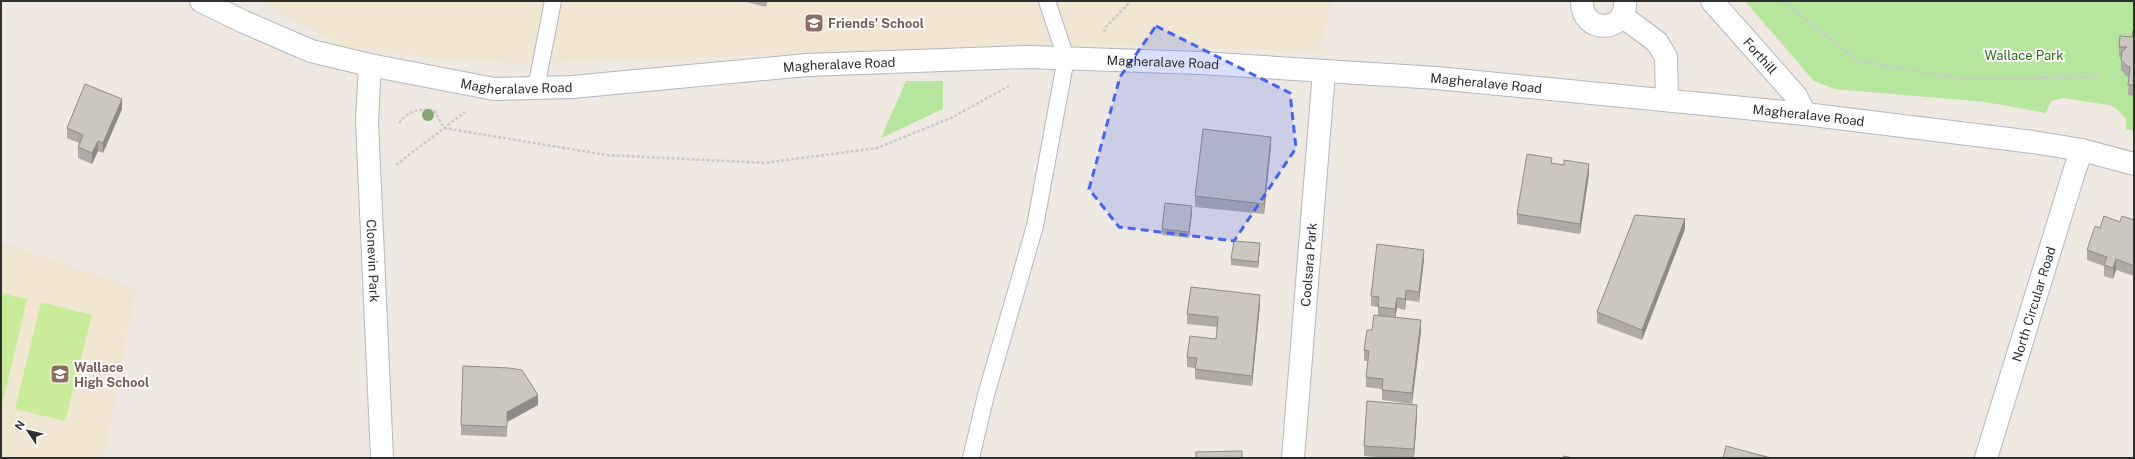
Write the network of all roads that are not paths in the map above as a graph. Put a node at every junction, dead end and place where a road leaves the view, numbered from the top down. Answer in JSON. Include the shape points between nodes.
{"nodes":[{"id":1,"x":201,"y":1,"type":"edge"},
{"id":2,"x":553,"y":1,"type":"edge"},
{"id":3,"x":1047,"y":1,"type":"edge"},
{"id":4,"x":1582,"y":1,"type":"edge"},
{"id":5,"x":1712,"y":1,"type":"edge"},
{"id":6,"x":1623,"y":9,"type":"edge"},
{"id":7,"x":1066,"y":58,"type":"junction"},
{"id":8,"x":370,"y":64,"type":"junction"},
{"id":9,"x":1324,"y":71,"type":"junction"},
{"id":10,"x":536,"y":88,"type":"junction"},
{"id":11,"x":1668,"y":100,"type":"junction"},
{"id":12,"x":1804,"y":114,"type":"junction"},
{"id":13,"x":2082,"y":150,"type":"junction"},
{"id":14,"x":2134,"y":164,"type":"edge"},
{"id":15,"x":382,"y":458,"type":"edge"},
{"id":16,"x":971,"y":458,"type":"edge"},
{"id":17,"x":1293,"y":458,"type":"edge"},
{"id":18,"x":1986,"y":458,"type":"edge"}],
"edges":[{"from":1,"to":8,"type":"street","name":"Magheralave Road","via":[[311,51]]},
{"from":2,"to":10,"type":"lane"},
{"from":3,"to":7,"type":"lane"},
{"from":4,"to":6,"type":"street","via":[[1584,14],[1595,24],[1610,25]]},
{"from":5,"to":12,"type":"street","name":"Forthill","via":[[1796,96]]},
{"from":6,"to":11,"type":"street","via":[[1657,42],[1666,57]]},
{"from":7,"to":9,"type":"street","name":"Magheralave Road"},
{"from":7,"to":10,"type":"street","name":"Magheralave Road","via":[[1028,57],[807,65],[572,87]]},
{"from":7,"to":16,"type":"lane","via":[[1035,226],[986,395]]},
{"from":8,"to":10,"type":"street","name":"Magheralave Road","via":[[494,89]]},
{"from":8,"to":15,"type":"street","name":"Clonevin Park","via":[[367,121]]},
{"from":9,"to":11,"type":"street","name":"Magheralave Road","via":[[1437,78]]},
{"from":9,"to":17,"type":"street","name":"Coolsara Park"},
{"from":11,"to":12,"type":"street","name":"Magheralave Road"},
{"from":12,"to":13,"type":"street","name":"Magheralave Road","via":[[1923,127]]},
{"from":13,"to":14,"type":"street","name":"Magheralave Road"},
{"from":13,"to":18,"type":"street","name":"North Circular Road"}]}
